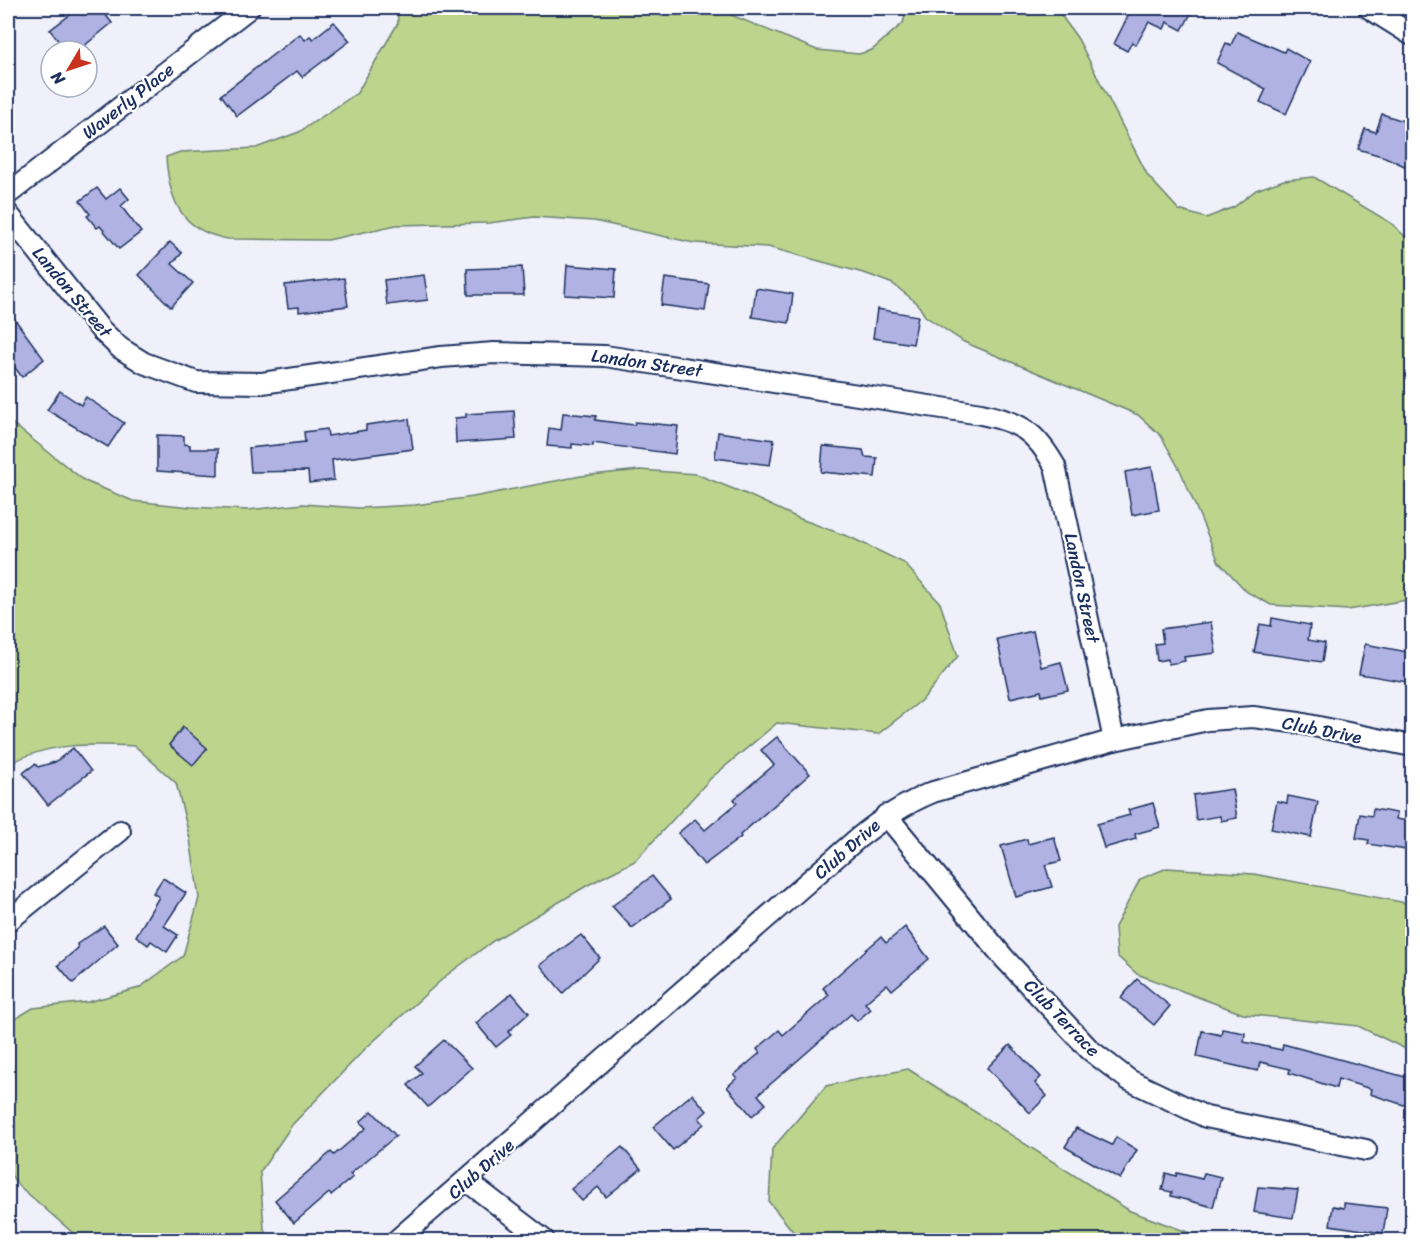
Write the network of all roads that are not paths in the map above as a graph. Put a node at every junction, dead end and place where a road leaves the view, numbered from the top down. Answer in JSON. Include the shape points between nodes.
{"nodes":[{"id":1,"x":249,"y":8,"type":"edge"},
{"id":2,"x":1370,"y":8,"type":"edge"},
{"id":3,"x":1413,"y":35,"type":"edge"},
{"id":4,"x":8,"y":194,"type":"edge"},
{"id":5,"x":8,"y":214,"type":"edge"},
{"id":6,"x":1114,"y":740,"type":"junction"},
{"id":7,"x":1413,"y":746,"type":"edge"},
{"id":8,"x":886,"y":815,"type":"junction"},
{"id":9,"x":120,"y":831,"type":"dead end"},
{"id":10,"x":8,"y":921,"type":"edge"},
{"id":11,"x":1366,"y":1150,"type":"dead end"},
{"id":12,"x":467,"y":1181,"type":"junction"},
{"id":13,"x":397,"y":1240,"type":"edge"},
{"id":14,"x":544,"y":1240,"type":"edge"}],
"edges":[{"from":1,"to":4,"type":"street","name":"Waverly Place"},
{"from":2,"to":3,"type":"street"},
{"from":5,"to":6,"type":"street","name":"Landon Street","via":[[101,330],[120,348],[144,363],[196,382],[262,382],[441,357],[550,352],[605,356],[981,414],[1015,423],[1033,434],[1055,466]]},
{"from":6,"to":7,"type":"street","name":"Club Drive","via":[[1208,720],[1253,717]]},
{"from":6,"to":8,"type":"street","name":"Club Drive","via":[[933,792]]},
{"from":8,"to":11,"type":"street","name":"Club Terrace","via":[[1004,958],[1090,1050],[1129,1080],[1206,1117]]},
{"from":8,"to":12,"type":"street","name":"Club Drive"},
{"from":9,"to":10,"type":"street"},
{"from":12,"to":13,"type":"street","name":"Club Drive"},
{"from":12,"to":14,"type":"street"}]}
